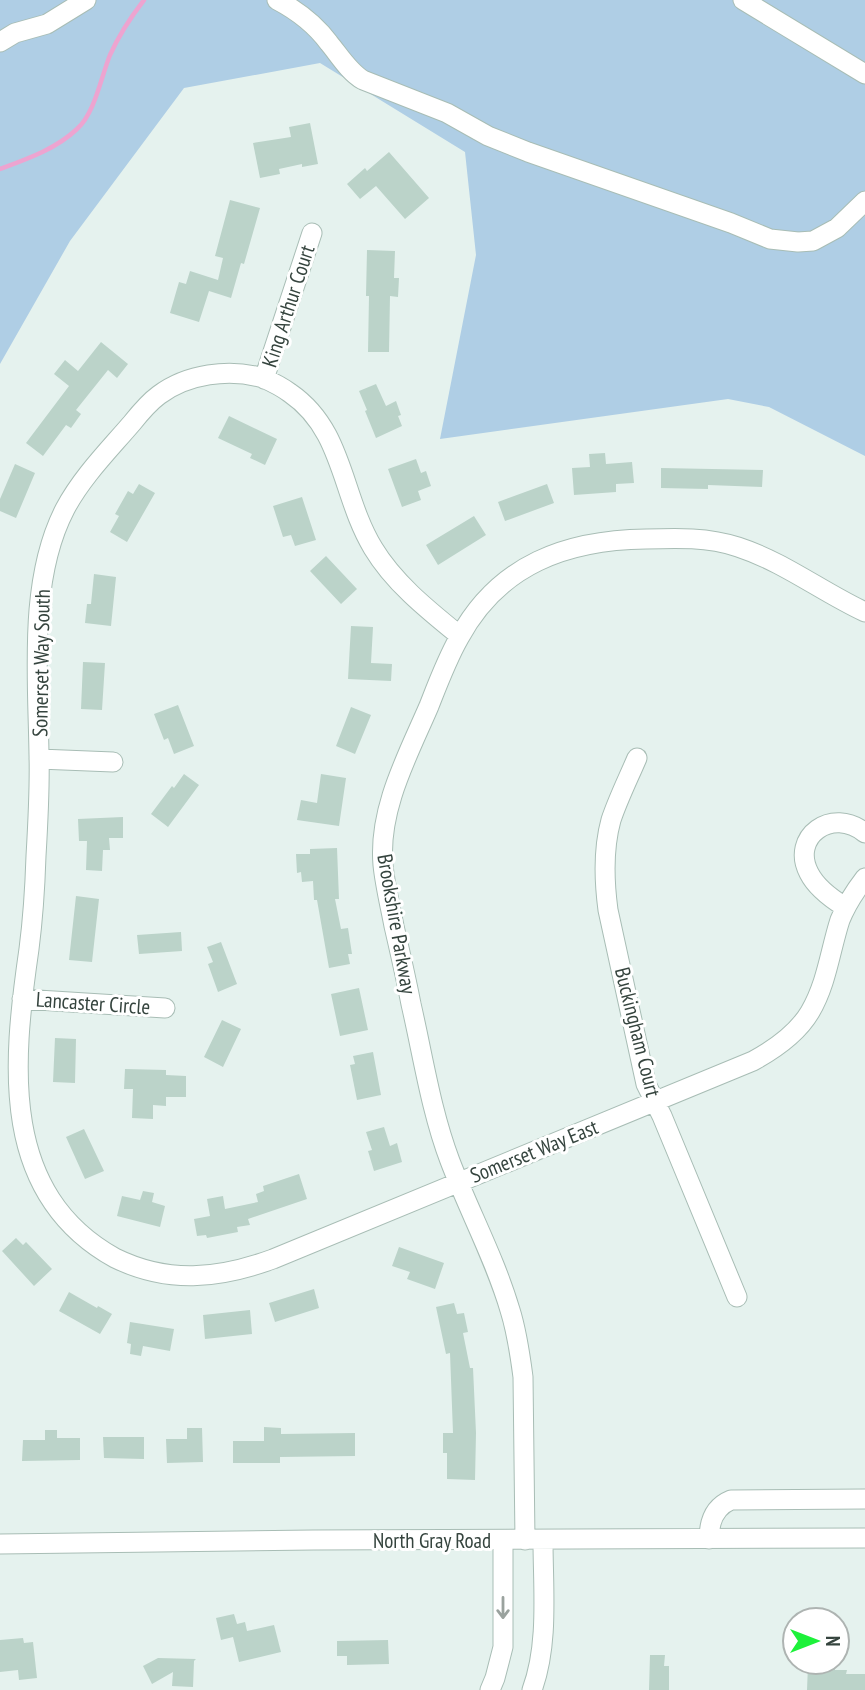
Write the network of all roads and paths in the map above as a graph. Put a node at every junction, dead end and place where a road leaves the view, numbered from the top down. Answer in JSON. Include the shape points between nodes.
{"nodes":[{"id":1,"x":84,"y":0,"type":"edge"},
{"id":2,"x":277,"y":0,"type":"edge"},
{"id":3,"x":743,"y":0,"type":"edge"},
{"id":4,"x":0,"y":42,"type":"edge"},
{"id":5,"x":865,"y":74,"type":"edge"},
{"id":6,"x":865,"y":201,"type":"edge"},
{"id":7,"x":313,"y":233,"type":"dead end"},
{"id":8,"x":264,"y":379,"type":"junction"},
{"id":9,"x":865,"y":612,"type":"edge"},
{"id":10,"x":460,"y":636,"type":"junction"},
{"id":11,"x":637,"y":758,"type":"dead end"},
{"id":12,"x":39,"y":759,"type":"junction"},
{"id":13,"x":113,"y":762,"type":"dead end"},
{"id":14,"x":865,"y":833,"type":"edge"},
{"id":15,"x":865,"y":878,"type":"edge"},
{"id":16,"x":845,"y":908,"type":"junction"},
{"id":17,"x":22,"y":999,"type":"junction"},
{"id":18,"x":165,"y":1008,"type":"dead end"},
{"id":19,"x":654,"y":1101,"type":"junction"},
{"id":20,"x":458,"y":1181,"type":"junction"},
{"id":21,"x":103,"y":1252,"type":"joint"},
{"id":22,"x":737,"y":1297,"type":"dead end"},
{"id":23,"x":865,"y":1499,"type":"edge"},
{"id":24,"x":865,"y":1538,"type":"edge"},
{"id":25,"x":709,"y":1539,"type":"junction"},
{"id":26,"x":503,"y":1540,"type":"junction"},
{"id":27,"x":534,"y":1540,"type":"junction"},
{"id":28,"x":0,"y":1544,"type":"edge"},
{"id":29,"x":490,"y":1690,"type":"edge"},
{"id":30,"x":532,"y":1690,"type":"edge"}],
"edges":[{"from":1,"to":4,"type":"street","via":[[47,24]]},
{"from":2,"to":6,"type":"street","via":[[303,15],[363,80],[528,152],[770,239],[813,241],[837,228]]},
{"from":3,"to":5,"type":"street"},
{"from":7,"to":8,"type":"street","name":"King Arthur Court"},
{"from":8,"to":10,"type":"street","name":"Somerset Way South","via":[[295,397],[321,423],[354,511],[376,554],[401,584]]},
{"from":8,"to":12,"type":"street","name":"Somerset Way South","via":[[217,374],[166,390],[96,465],[66,507],[48,552],[41,587]]},
{"from":9,"to":10,"type":"street","name":"Brookshire Parkway","via":[[772,561],[736,547],[695,539],[626,539],[565,550],[531,564],[491,594]]},
{"from":10,"to":20,"type":"street","name":"Brookshire Parkway","via":[[396,787],[383,843],[386,887],[431,1095]]},
{"from":11,"to":19,"type":"street","name":"Buckingham Court","via":[[611,820],[606,892],[646,1084]]},
{"from":12,"to":13,"type":"street"},
{"from":12,"to":17,"type":"street","name":"Somerset Way South","via":[[33,908]]},
{"from":14,"to":16,"type":"street","via":[[850,823],[830,823],[816,831],[805,848],[808,872]]},
{"from":15,"to":16,"type":"street","name":"Somerset Way East"},
{"from":16,"to":19,"type":"street","name":"Somerset Way East","via":[[822,986],[797,1028],[777,1047],[753,1060]]},
{"from":17,"to":18,"type":"street","name":"Lancaster Circle"},
{"from":17,"to":21,"type":"street","name":"Somerset Way South","via":[[13,1106],[23,1157],[60,1219]]},
{"from":19,"to":20,"type":"street","name":"Somerset Way East"},
{"from":19,"to":22,"type":"street","name":"Buckingham Court"},
{"from":20,"to":21,"type":"street","name":"Somerset Way East","via":[[273,1259],[223,1274],[154,1272]]},
{"from":20,"to":27,"type":"street","name":"Brookshire Parkway","via":[[515,1328],[523,1377]]},
{"from":23,"to":25,"type":"street","via":[[731,1500],[719,1507],[711,1520]]},
{"from":24,"to":25,"type":"street","name":"North Gray Road"},
{"from":25,"to":27,"type":"street","name":"North Gray Road"},
{"from":26,"to":27,"type":"street","name":"North Gray Road"},
{"from":26,"to":28,"type":"street","name":"North Gray Road"},
{"from":26,"to":29,"type":"street","one_way":true,"via":[[503,1647]]},
{"from":27,"to":30,"type":"street","name":"Brookshire Parkway","via":[[543,1634]]}]}
